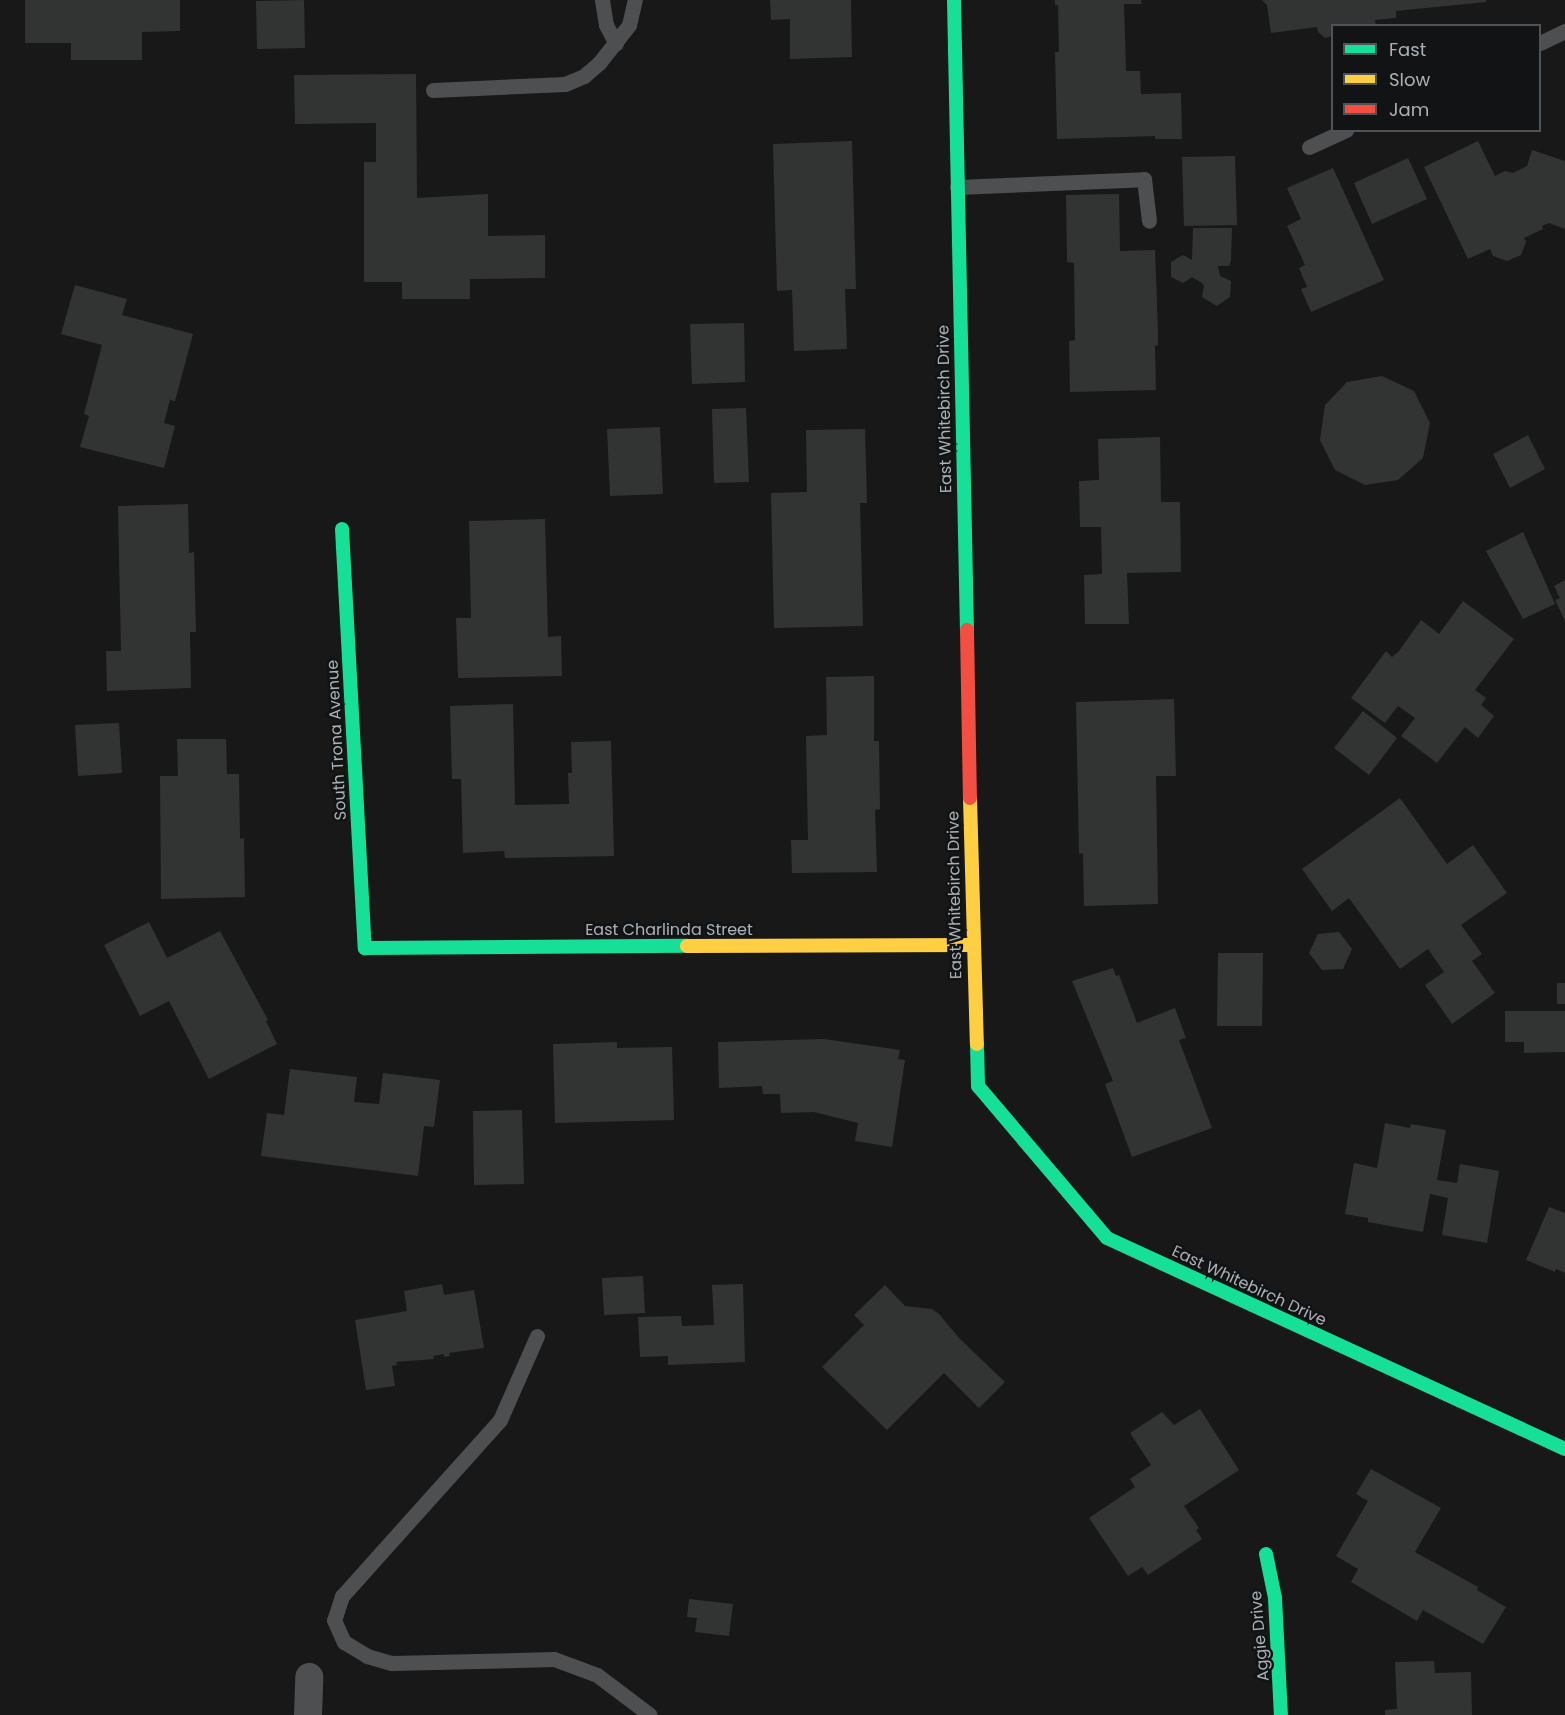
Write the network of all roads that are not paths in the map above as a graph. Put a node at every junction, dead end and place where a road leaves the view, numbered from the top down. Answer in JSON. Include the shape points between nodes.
{"nodes":[{"id":1,"x":602,"y":0,"type":"edge"},
{"id":2,"x":635,"y":0,"type":"edge"},
{"id":3,"x":954,"y":0,"type":"edge"},
{"id":4,"x":1565,"y":31,"type":"edge"},
{"id":5,"x":1541,"y":42,"type":"edge"},
{"id":6,"x":616,"y":44,"type":"junction"},
{"id":7,"x":433,"y":90,"type":"dead end"},
{"id":8,"x":1342,"y":132,"type":"edge"},
{"id":9,"x":1309,"y":147,"type":"dead end"},
{"id":10,"x":957,"y":187,"type":"junction"},
{"id":11,"x":1149,"y":221,"type":"dead end"},
{"id":12,"x":342,"y":530,"type":"dead end"},
{"id":13,"x":972,"y":945,"type":"junction"},
{"id":14,"x":365,"y":948,"type":"joint"},
{"id":15,"x":537,"y":1336,"type":"dead end"},
{"id":16,"x":1565,"y":1449,"type":"edge"},
{"id":17,"x":1266,"y":1554,"type":"dead end"},
{"id":18,"x":309,"y":1677,"type":"dead end"},
{"id":19,"x":308,"y":1715,"type":"edge"},
{"id":20,"x":650,"y":1715,"type":"edge"},
{"id":21,"x":1281,"y":1715,"type":"edge"}],
"edges":[{"from":1,"to":6,"type":"lane","via":[[606,25]]},
{"from":2,"to":6,"type":"lane","via":[[629,25]]},
{"from":3,"to":10,"type":"street","name":"East Whitebirch Drive"},
{"from":4,"to":5,"type":"lane"},
{"from":6,"to":7,"type":"lane","via":[[584,75],[565,84]]},
{"from":8,"to":9,"type":"lane"},
{"from":10,"to":11,"type":"lane","via":[[1144,179]]},
{"from":10,"to":13,"type":"street","name":"East Whitebirch Drive"},
{"from":12,"to":14,"type":"street","name":"South Trona Avenue"},
{"from":13,"to":14,"type":"street","name":"East Charlinda Street"},
{"from":13,"to":16,"type":"street","name":"East Whitebirch Drive","via":[[978,1086],[1107,1238]]},
{"from":15,"to":20,"type":"lane","via":[[500,1420],[342,1596],[334,1620],[344,1642],[367,1656],[392,1664],[554,1659],[597,1675]]},
{"from":17,"to":21,"type":"street","name":"Aggie Drive","via":[[1275,1598]]},
{"from":18,"to":19,"type":"street"}]}
